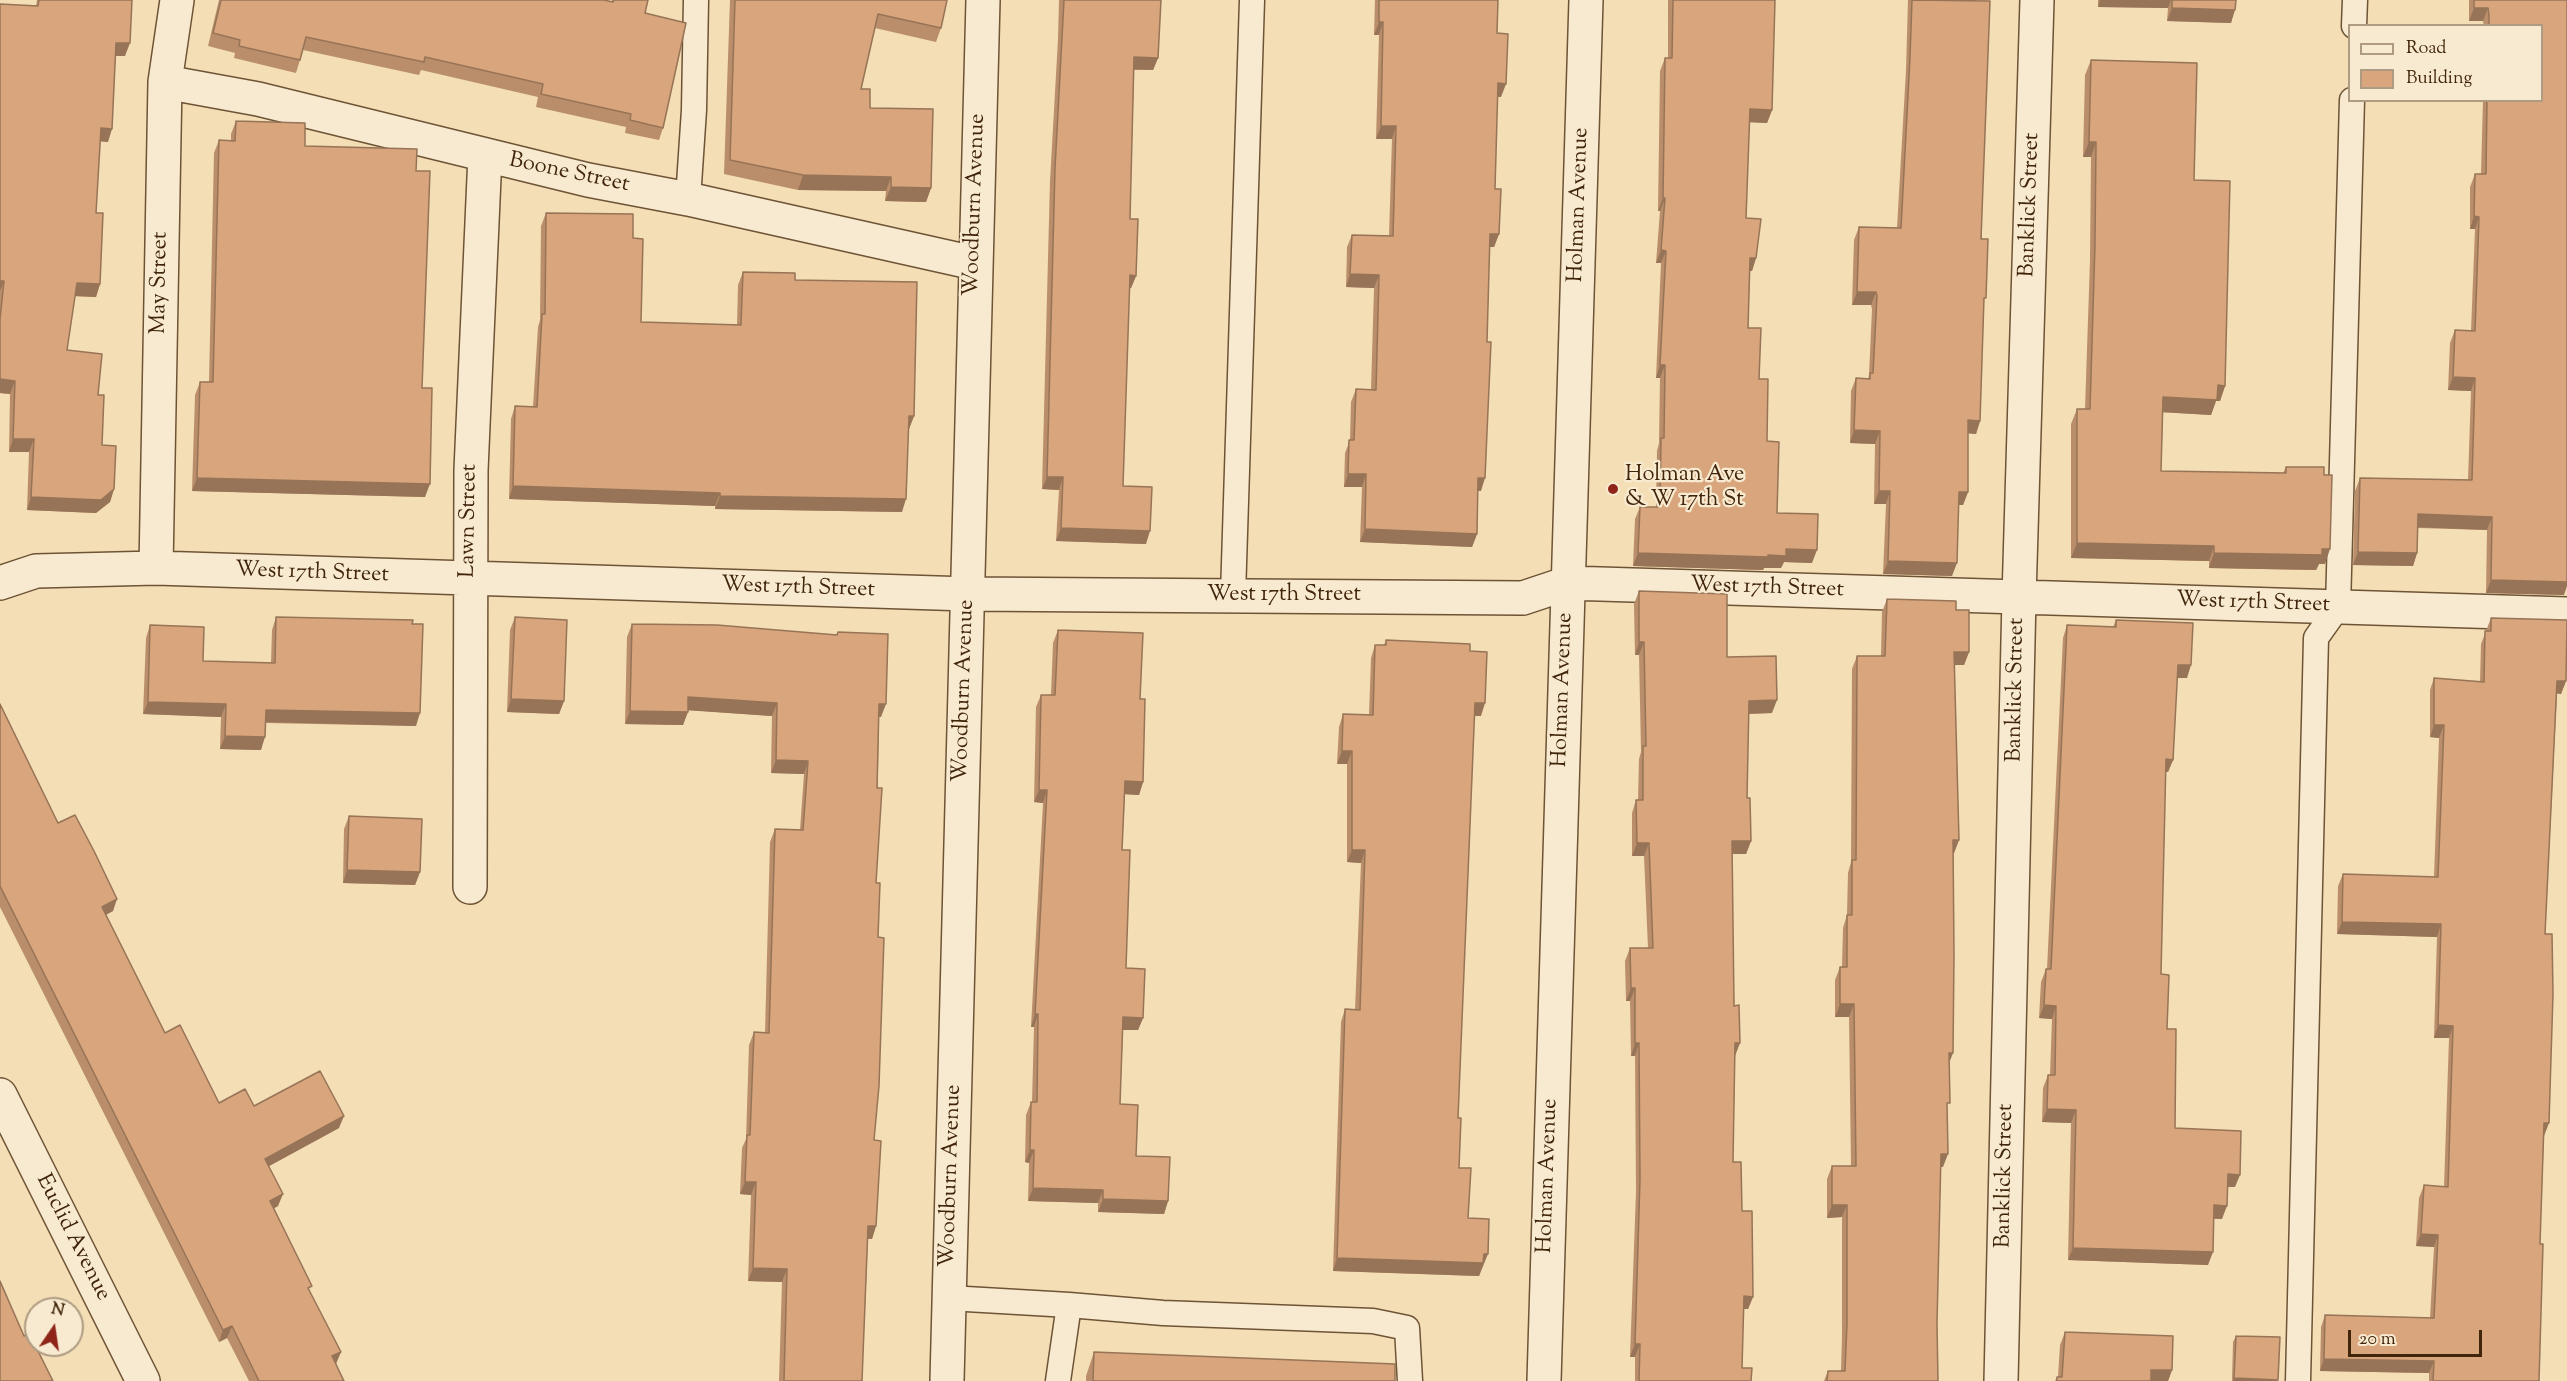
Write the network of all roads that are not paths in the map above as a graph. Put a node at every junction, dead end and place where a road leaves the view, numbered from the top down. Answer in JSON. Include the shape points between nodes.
{"nodes":[{"id":1,"x":177,"y":0,"type":"edge"},
{"id":2,"x":696,"y":0,"type":"edge"},
{"id":3,"x":983,"y":0,"type":"edge"},
{"id":4,"x":1252,"y":0,"type":"edge"},
{"id":5,"x":1586,"y":0,"type":"edge"},
{"id":6,"x":2037,"y":0,"type":"edge"},
{"id":7,"x":2355,"y":0,"type":"edge"},
{"id":8,"x":2354,"y":24,"type":"edge"},
{"id":9,"x":165,"y":82,"type":"junction"},
{"id":10,"x":2352,"y":102,"type":"edge"},
{"id":11,"x":485,"y":155,"type":"junction"},
{"id":12,"x":688,"y":199,"type":"junction"},
{"id":13,"x":974,"y":263,"type":"junction"},
{"id":14,"x":156,"y":568,"type":"junction"},
{"id":15,"x":469,"y":580,"type":"junction"},
{"id":16,"x":0,"y":583,"type":"edge"},
{"id":17,"x":1568,"y":583,"type":"junction"},
{"id":18,"x":968,"y":594,"type":"junction"},
{"id":19,"x":1233,"y":595,"type":"junction"},
{"id":20,"x":2019,"y":597,"type":"junction"},
{"id":21,"x":2338,"y":607,"type":"junction"},
{"id":22,"x":2567,"y":614,"type":"edge"},
{"id":23,"x":470,"y":887,"type":"dead end"},
{"id":24,"x":0,"y":1095,"type":"edge"},
{"id":25,"x":949,"y":1298,"type":"junction"},
{"id":26,"x":1070,"y":1305,"type":"junction"},
{"id":27,"x":143,"y":1381,"type":"edge"},
{"id":28,"x":947,"y":1381,"type":"edge"},
{"id":29,"x":1058,"y":1381,"type":"edge"},
{"id":30,"x":1410,"y":1381,"type":"edge"},
{"id":31,"x":1544,"y":1381,"type":"edge"},
{"id":32,"x":2001,"y":1381,"type":"edge"},
{"id":33,"x":2298,"y":1381,"type":"edge"}],
"edges":[{"from":1,"to":9,"type":"street","name":"May Street"},
{"from":2,"to":12,"type":"lane"},
{"from":3,"to":13,"type":"street","name":"Woodburn Avenue"},
{"from":4,"to":19,"type":"lane"},
{"from":5,"to":17,"type":"street","name":"Holman Avenue"},
{"from":6,"to":20,"type":"street","name":"Banklick Street"},
{"from":7,"to":8,"type":"lane"},
{"from":9,"to":11,"type":"street","name":"Boone Street","via":[[258,99]]},
{"from":9,"to":14,"type":"street","name":"May Street"},
{"from":10,"to":21,"type":"lane"},
{"from":11,"to":12,"type":"street","name":"Boone Street"},
{"from":11,"to":15,"type":"street","name":"Lawn Street"},
{"from":12,"to":13,"type":"street","name":"Boone Street"},
{"from":13,"to":18,"type":"street","name":"Woodburn Avenue"},
{"from":14,"to":15,"type":"street","name":"West 17th Street"},
{"from":14,"to":16,"type":"street","name":"West 17th Street","via":[[36,571]]},
{"from":15,"to":18,"type":"street","name":"West 17th Street"},
{"from":15,"to":23,"type":"street","name":"Lawn Street"},
{"from":17,"to":19,"type":"street","name":"West 17th Street","via":[[1523,598]]},
{"from":17,"to":20,"type":"street","name":"West 17th Street"},
{"from":17,"to":31,"type":"street","name":"Holman Avenue"},
{"from":18,"to":19,"type":"street","name":"West 17th Street"},
{"from":18,"to":25,"type":"street","name":"Woodburn Avenue"},
{"from":20,"to":21,"type":"street","name":"West 17th Street"},
{"from":20,"to":32,"type":"street","name":"Banklick Street"},
{"from":21,"to":22,"type":"street","name":"West 17th Street"},
{"from":21,"to":33,"type":"lane","via":[[2316,638]]},
{"from":24,"to":27,"type":"street","name":"Euclid Avenue"},
{"from":25,"to":26,"type":"lane"},
{"from":25,"to":28,"type":"street","name":"Woodburn Avenue"},
{"from":26,"to":29,"type":"lane"},
{"from":26,"to":30,"type":"lane","via":[[1164,1313],[1373,1321],[1407,1328]]}]}
